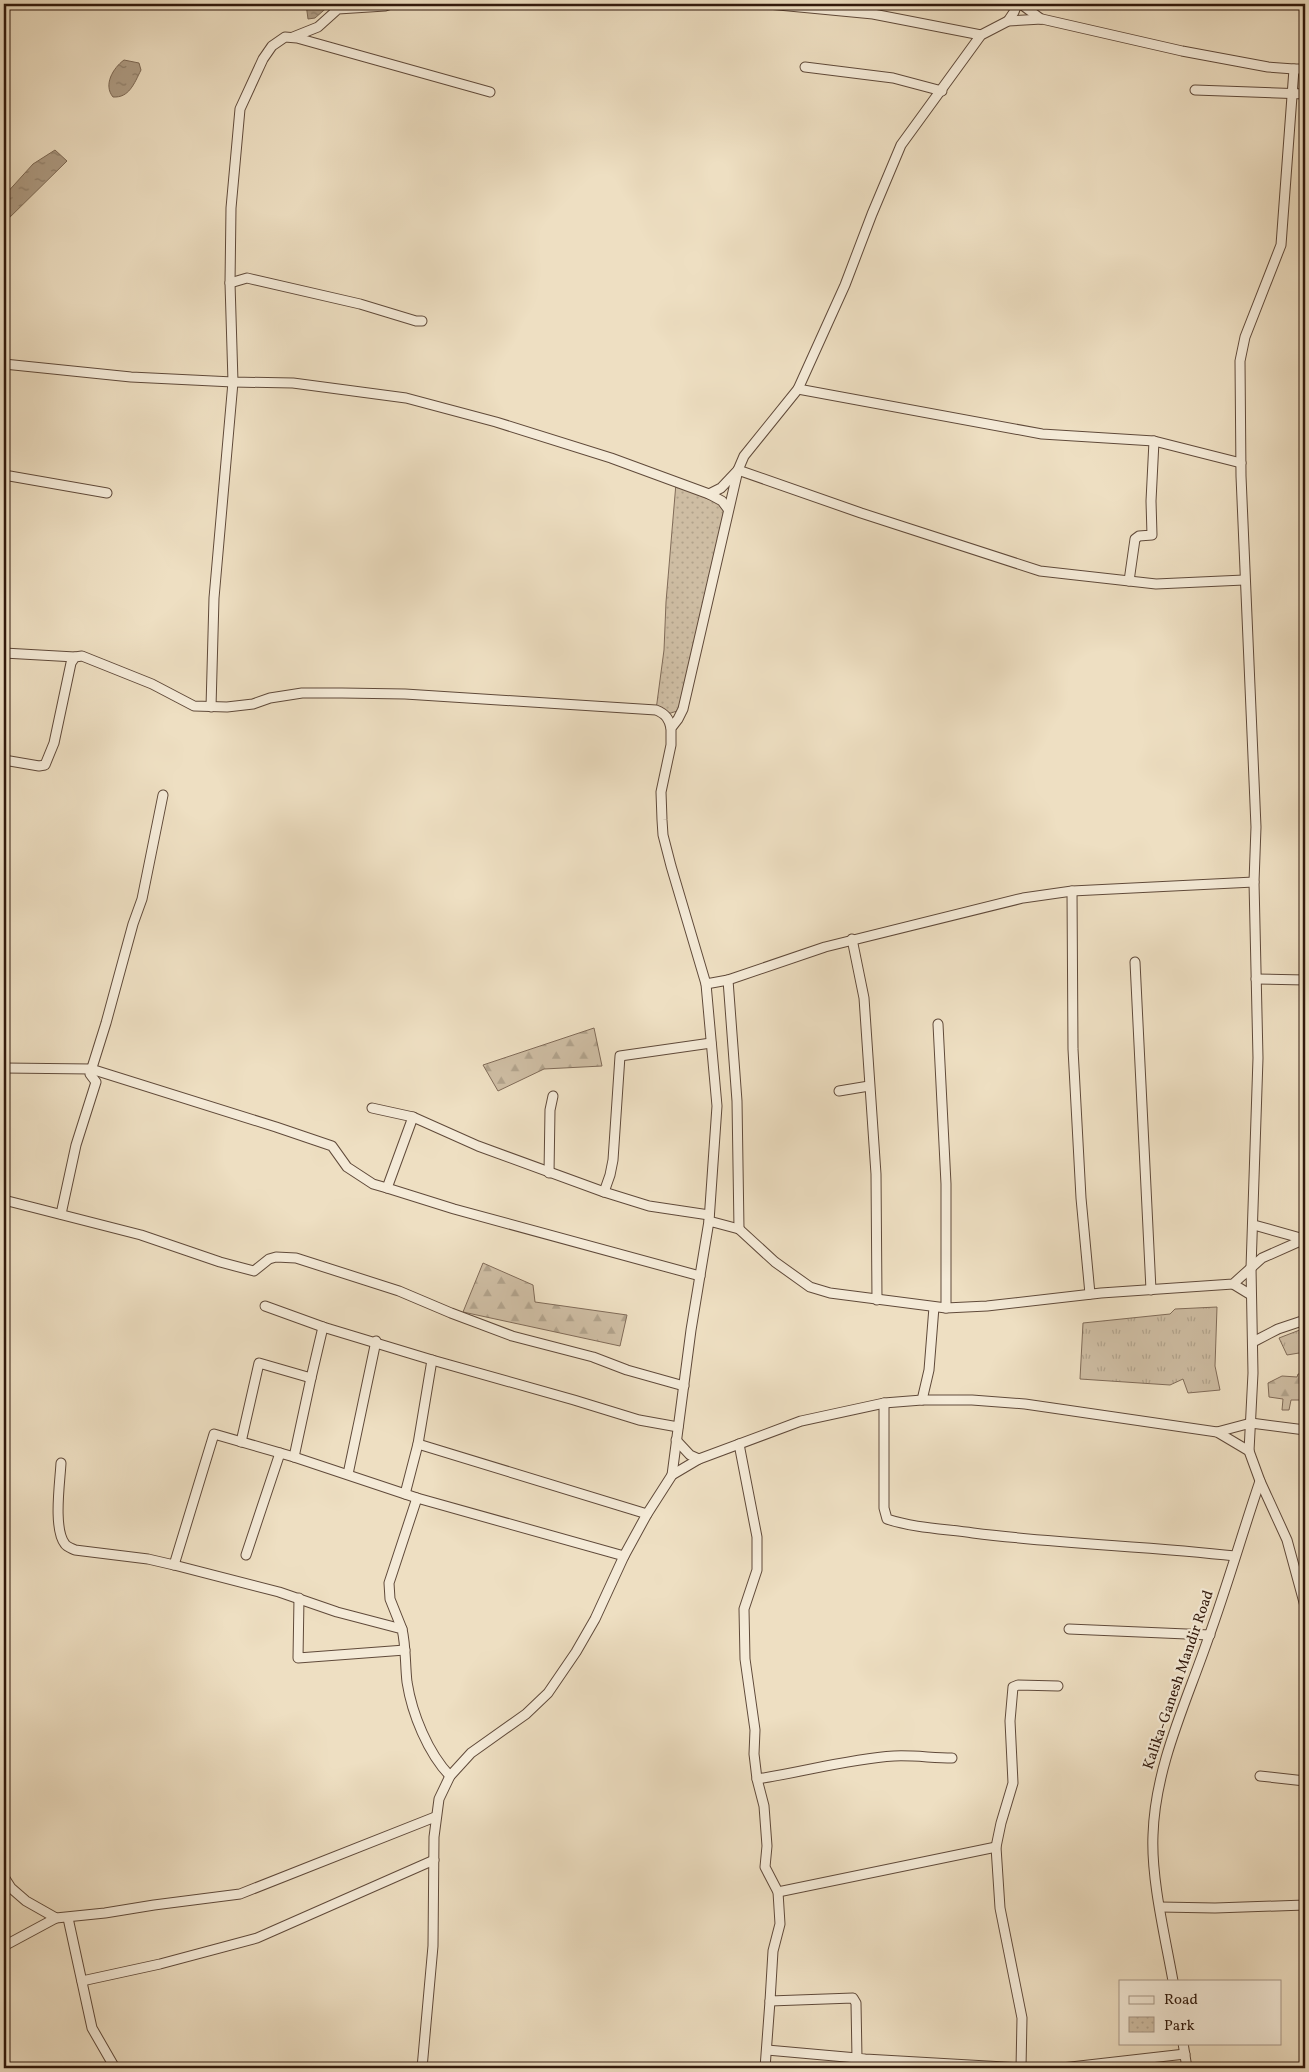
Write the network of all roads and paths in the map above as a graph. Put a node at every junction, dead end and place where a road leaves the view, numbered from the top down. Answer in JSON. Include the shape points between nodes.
{"nodes":[{"id":1,"x":391,"y":4,"type":"edge"},
{"id":2,"x":768,"y":4,"type":"edge"},
{"id":3,"x":1017,"y":4,"type":"edge"},
{"id":4,"x":1021,"y":4,"type":"edge"},
{"id":5,"x":1042,"y":19,"type":"junction"},
{"id":6,"x":1008,"y":21,"type":"junction"},
{"id":7,"x":982,"y":35,"type":"junction"},
{"id":8,"x":292,"y":38,"type":"junction"},
{"id":9,"x":805,"y":67,"type":"dead end"},
{"id":10,"x":1294,"y":69,"type":"junction"},
{"id":11,"x":1305,"y":69,"type":"edge"},
{"id":12,"x":1195,"y":90,"type":"dead end"},
{"id":13,"x":942,"y":91,"type":"junction"},
{"id":14,"x":490,"y":92,"type":"dead end"},
{"id":15,"x":1305,"y":94,"type":"edge"},
{"id":16,"x":1292,"y":95,"type":"junction"},
{"id":17,"x":230,"y":283,"type":"junction"},
{"id":18,"x":422,"y":321,"type":"dead end"},
{"id":19,"x":4,"y":364,"type":"edge"},
{"id":20,"x":233,"y":382,"type":"junction"},
{"id":21,"x":798,"y":389,"type":"junction"},
{"id":22,"x":1154,"y":441,"type":"junction"},
{"id":23,"x":1241,"y":463,"type":"junction"},
{"id":24,"x":738,"y":470,"type":"junction"},
{"id":25,"x":4,"y":475,"type":"edge"},
{"id":26,"x":107,"y":494,"type":"dead end"},
{"id":27,"x":709,"y":494,"type":"junction"},
{"id":28,"x":728,"y":509,"type":"junction"},
{"id":29,"x":1244,"y":580,"type":"junction"},
{"id":30,"x":1129,"y":581,"type":"junction"},
{"id":31,"x":4,"y":653,"type":"edge"},
{"id":32,"x":75,"y":657,"type":"junction"},
{"id":33,"x":211,"y":707,"type":"junction"},
{"id":34,"x":683,"y":709,"type":"junction"},
{"id":35,"x":663,"y":713,"type":"junction"},
{"id":36,"x":671,"y":728,"type":"junction"},
{"id":37,"x":4,"y":760,"type":"edge"},
{"id":38,"x":163,"y":795,"type":"dead end"},
{"id":39,"x":1254,"y":882,"type":"junction"},
{"id":40,"x":1072,"y":891,"type":"junction"},
{"id":41,"x":852,"y":939,"type":"junction"},
{"id":42,"x":1135,"y":962,"type":"dead end"},
{"id":43,"x":1256,"y":979,"type":"junction"},
{"id":44,"x":728,"y":980,"type":"junction"},
{"id":45,"x":1305,"y":980,"type":"edge"},
{"id":46,"x":706,"y":984,"type":"junction"},
{"id":47,"x":938,"y":1024,"type":"dead end"},
{"id":48,"x":711,"y":1043,"type":"junction"},
{"id":49,"x":4,"y":1068,"type":"edge"},
{"id":50,"x":91,"y":1069,"type":"junction"},
{"id":51,"x":869,"y":1086,"type":"junction"},
{"id":52,"x":839,"y":1091,"type":"dead end"},
{"id":53,"x":553,"y":1096,"type":"dead end"},
{"id":54,"x":372,"y":1108,"type":"dead end"},
{"id":55,"x":412,"y":1117,"type":"junction"},
{"id":56,"x":549,"y":1173,"type":"junction"},
{"id":57,"x":387,"y":1188,"type":"junction"},
{"id":58,"x":604,"y":1192,"type":"junction"},
{"id":59,"x":4,"y":1200,"type":"edge"},
{"id":60,"x":61,"y":1214,"type":"junction"},
{"id":61,"x":709,"y":1218,"type":"junction"},
{"id":62,"x":1254,"y":1225,"type":"junction"},
{"id":63,"x":739,"y":1229,"type":"junction"},
{"id":64,"x":1305,"y":1239,"type":"edge"},
{"id":65,"x":1251,"y":1268,"type":"junction"},
{"id":66,"x":700,"y":1276,"type":"junction"},
{"id":67,"x":1233,"y":1284,"type":"junction"},
{"id":68,"x":1151,"y":1290,"type":"junction"},
{"id":69,"x":1090,"y":1294,"type":"junction"},
{"id":70,"x":1252,"y":1295,"type":"junction"},
{"id":71,"x":877,"y":1300,"type":"junction"},
{"id":72,"x":265,"y":1306,"type":"dead end"},
{"id":73,"x":934,"y":1307,"type":"junction"},
{"id":74,"x":946,"y":1308,"type":"junction"},
{"id":75,"x":1305,"y":1320,"type":"edge"},
{"id":76,"x":323,"y":1327,"type":"junction"},
{"id":77,"x":376,"y":1342,"type":"junction"},
{"id":78,"x":1253,"y":1342,"type":"junction"},
{"id":79,"x":432,"y":1360,"type":"junction"},
{"id":80,"x":310,"y":1378,"type":"junction"},
{"id":81,"x":684,"y":1386,"type":"junction"},
{"id":82,"x":922,"y":1400,"type":"junction"},
{"id":83,"x":884,"y":1403,"type":"junction"},
{"id":84,"x":1251,"y":1423,"type":"junction"},
{"id":85,"x":678,"y":1427,"type":"junction"},
{"id":86,"x":1305,"y":1430,"type":"edge"},
{"id":87,"x":1217,"y":1432,"type":"junction"},
{"id":88,"x":676,"y":1440,"type":"junction"},
{"id":89,"x":241,"y":1442,"type":"junction"},
{"id":90,"x":418,"y":1444,"type":"junction"},
{"id":91,"x":739,"y":1444,"type":"junction"},
{"id":92,"x":1249,"y":1451,"type":"junction"},
{"id":93,"x":280,"y":1453,"type":"junction"},
{"id":94,"x":294,"y":1457,"type":"junction"},
{"id":95,"x":699,"y":1459,"type":"junction"},
{"id":96,"x":61,"y":1463,"type":"dead end"},
{"id":97,"x":348,"y":1474,"type":"junction"},
{"id":98,"x":672,"y":1475,"type":"junction"},
{"id":99,"x":1260,"y":1481,"type":"junction"},
{"id":100,"x":405,"y":1494,"type":"junction"},
{"id":101,"x":417,"y":1498,"type":"junction"},
{"id":102,"x":647,"y":1514,"type":"junction"},
{"id":103,"x":246,"y":1555,"type":"dead end"},
{"id":104,"x":624,"y":1556,"type":"junction"},
{"id":105,"x":1235,"y":1556,"type":"junction"},
{"id":106,"x":174,"y":1566,"type":"junction"},
{"id":107,"x":299,"y":1598,"type":"junction"},
{"id":108,"x":1305,"y":1606,"type":"edge"},
{"id":109,"x":402,"y":1628,"type":"junction"},
{"id":110,"x":1069,"y":1629,"type":"dead end"},
{"id":111,"x":1210,"y":1635,"type":"junction"},
{"id":112,"x":405,"y":1650,"type":"junction"},
{"id":113,"x":1058,"y":1686,"type":"dead end"},
{"id":114,"x":952,"y":1758,"type":"dead end"},
{"id":115,"x":450,"y":1776,"type":"junction"},
{"id":116,"x":1260,"y":1776,"type":"dead end"},
{"id":117,"x":757,"y":1779,"type":"junction"},
{"id":118,"x":1305,"y":1781,"type":"edge"},
{"id":119,"x":435,"y":1817,"type":"junction"},
{"id":120,"x":996,"y":1847,"type":"junction"},
{"id":121,"x":434,"y":1860,"type":"junction"},
{"id":122,"x":4,"y":1877,"type":"edge"},
{"id":123,"x":778,"y":1892,"type":"junction"},
{"id":124,"x":1305,"y":1905,"type":"edge"},
{"id":125,"x":1160,"y":1907,"type":"junction"},
{"id":126,"x":56,"y":1918,"type":"junction"},
{"id":127,"x":68,"y":1918,"type":"junction"},
{"id":128,"x":4,"y":1946,"type":"edge"},
{"id":129,"x":1173,"y":1980,"type":"edge"},
{"id":130,"x":82,"y":1981,"type":"junction"},
{"id":131,"x":770,"y":2000,"type":"junction"},
{"id":132,"x":1183,"y":2044,"type":"edge"},
{"id":133,"x":768,"y":2050,"type":"junction"},
{"id":134,"x":1185,"y":2054,"type":"junction"},
{"id":135,"x":857,"y":2058,"type":"junction"},
{"id":136,"x":115,"y":2068,"type":"edge"},
{"id":137,"x":422,"y":2068,"type":"edge"},
{"id":138,"x":765,"y":2068,"type":"edge"},
{"id":139,"x":1021,"y":2068,"type":"edge"},
{"id":140,"x":1187,"y":2068,"type":"edge"}],
"edges":[{"from":1,"to":8,"type":"street","via":[[338,8],[318,27]]},
{"from":2,"to":7,"type":"street","via":[[873,14]]},
{"from":3,"to":6,"type":"street"},
{"from":4,"to":5,"type":"street"},
{"from":5,"to":6,"type":"street"},
{"from":5,"to":10,"type":"street","via":[[1182,51]]},
{"from":6,"to":7,"type":"street"},
{"from":7,"to":13,"type":"street"},
{"from":8,"to":14,"type":"street"},
{"from":8,"to":17,"type":"street","via":[[285,37],[272,46],[240,109],[231,208]]},
{"from":9,"to":13,"type":"street","via":[[893,78]]},
{"from":10,"to":11,"type":"street"},
{"from":10,"to":16,"type":"street"},
{"from":12,"to":16,"type":"street"},
{"from":13,"to":21,"type":"street","via":[[901,145],[845,285]]},
{"from":15,"to":16,"type":"street"},
{"from":16,"to":23,"type":"street","via":[[1281,245],[1244,337],[1240,361]]},
{"from":17,"to":18,"type":"street","via":[[247,278]]},
{"from":17,"to":20,"type":"street"},
{"from":19,"to":20,"type":"street","via":[[131,377]]},
{"from":20,"to":27,"type":"street","via":[[293,383],[406,398],[496,422]]},
{"from":20,"to":33,"type":"street","via":[[214,598]]},
{"from":21,"to":22,"type":"street","via":[[1042,434]]},
{"from":21,"to":24,"type":"street","via":[[744,456]]},
{"from":22,"to":23,"type":"street"},
{"from":22,"to":30,"type":"street","via":[[1152,535],[1135,539]]},
{"from":23,"to":29,"type":"street"},
{"from":24,"to":27,"type":"street","via":[[721,488]]},
{"from":24,"to":28,"type":"street"},
{"from":24,"to":30,"type":"street","via":[[1040,571]]},
{"from":25,"to":26,"type":"street"},
{"from":27,"to":28,"type":"street","via":[[722,501]]},
{"from":28,"to":34,"type":"street"},
{"from":29,"to":30,"type":"street","via":[[1156,584]]},
{"from":29,"to":39,"type":"street","via":[[1256,827]]},
{"from":31,"to":32,"type":"street"},
{"from":32,"to":33,"type":"street","via":[[82,656],[152,684],[194,706]]},
{"from":32,"to":37,"type":"street","via":[[54,743],[45,765]]},
{"from":33,"to":35,"type":"street","via":[[253,704],[302,693],[342,692],[632,708]]},
{"from":34,"to":35,"type":"street"},
{"from":34,"to":36,"type":"street"},
{"from":35,"to":36,"type":"street"},
{"from":36,"to":46,"type":"street","via":[[671,745],[661,792],[663,835],[688,931]]},
{"from":38,"to":50,"type":"street","via":[[142,899]]},
{"from":39,"to":40,"type":"street"},
{"from":39,"to":43,"type":"street"},
{"from":40,"to":41,"type":"street","via":[[1023,898]]},
{"from":40,"to":69,"type":"street","via":[[1073,1049]]},
{"from":41,"to":44,"type":"street"},
{"from":41,"to":51,"type":"street","via":[[864,998]]},
{"from":42,"to":68,"type":"street"},
{"from":43,"to":45,"type":"street"},
{"from":43,"to":62,"type":"street","via":[[1258,1058]]},
{"from":44,"to":46,"type":"street"},
{"from":44,"to":63,"type":"street","via":[[737,1101]]},
{"from":46,"to":48,"type":"street"},
{"from":47,"to":74,"type":"street","via":[[946,1184]]},
{"from":48,"to":58,"type":"street","via":[[620,1056],[613,1160]]},
{"from":48,"to":61,"type":"street","via":[[717,1106]]},
{"from":49,"to":50,"type":"street"},
{"from":50,"to":57,"type":"street","via":[[332,1146],[347,1167],[372,1184]]},
{"from":50,"to":60,"type":"street","via":[[90,1074],[96,1082],[74,1153]]},
{"from":51,"to":52,"type":"street"},
{"from":51,"to":71,"type":"street","via":[[876,1174]]},
{"from":53,"to":56,"type":"street"},
{"from":54,"to":55,"type":"street"},
{"from":55,"to":56,"type":"street"},
{"from":55,"to":57,"type":"street"},
{"from":56,"to":58,"type":"street"},
{"from":57,"to":66,"type":"street"},
{"from":58,"to":61,"type":"street","via":[[649,1206]]},
{"from":59,"to":60,"type":"street"},
{"from":60,"to":81,"type":"street","via":[[142,1235],[254,1271],[269,1259],[296,1258],[399,1291],[512,1336]]},
{"from":61,"to":63,"type":"street"},
{"from":61,"to":66,"type":"street"},
{"from":62,"to":64,"type":"street"},
{"from":62,"to":65,"type":"street"},
{"from":63,"to":71,"type":"street","via":[[775,1262],[810,1287]]},
{"from":64,"to":65,"type":"street","via":[[1262,1258]]},
{"from":65,"to":67,"type":"street"},
{"from":65,"to":70,"type":"street"},
{"from":66,"to":81,"type":"street"},
{"from":67,"to":68,"type":"street"},
{"from":67,"to":70,"type":"street"},
{"from":68,"to":69,"type":"street"},
{"from":69,"to":74,"type":"street"},
{"from":70,"to":78,"type":"street"},
{"from":71,"to":73,"type":"street"},
{"from":72,"to":76,"type":"street"},
{"from":73,"to":74,"type":"street"},
{"from":73,"to":82,"type":"street","via":[[928,1377]]},
{"from":75,"to":78,"type":"street"},
{"from":76,"to":77,"type":"street"},
{"from":76,"to":80,"type":"street"},
{"from":77,"to":79,"type":"street"},
{"from":77,"to":97,"type":"street"},
{"from":78,"to":84,"type":"street"},
{"from":79,"to":85,"type":"street","via":[[639,1420]]},
{"from":79,"to":90,"type":"street"},
{"from":80,"to":89,"type":"street","via":[[259,1363]]},
{"from":80,"to":94,"type":"street"},
{"from":81,"to":85,"type":"street"},
{"from":82,"to":83,"type":"street"},
{"from":82,"to":87,"type":"street","via":[[1025,1404]]},
{"from":83,"to":91,"type":"street","via":[[801,1421]]},
{"from":83,"to":105,"type":"street","via":[[884,1508],[887,1519],[1031,1541]]},
{"from":84,"to":86,"type":"street"},
{"from":84,"to":87,"type":"street"},
{"from":84,"to":92,"type":"street"},
{"from":85,"to":88,"type":"street"},
{"from":87,"to":92,"type":"street"},
{"from":88,"to":95,"type":"street","via":[[690,1455]]},
{"from":88,"to":98,"type":"street"},
{"from":89,"to":93,"type":"street"},
{"from":89,"to":106,"type":"street","via":[[214,1434]]},
{"from":90,"to":100,"type":"street"},
{"from":90,"to":102,"type":"street"},
{"from":91,"to":95,"type":"street"},
{"from":91,"to":117,"type":"street","via":[[758,1537],[757,1570],[744,1609],[745,1659],[755,1730]]},
{"from":92,"to":99,"type":"street"},
{"from":93,"to":94,"type":"street"},
{"from":93,"to":103,"type":"street"},
{"from":94,"to":97,"type":"street"},
{"from":95,"to":98,"type":"street"},
{"from":96,"to":106,"type":"street","via":[[59,1524],[65,1545],[75,1550],[148,1559]]},
{"from":97,"to":100,"type":"street"},
{"from":98,"to":102,"type":"street"},
{"from":99,"to":105,"type":"street","name":"Kalika-Ganesh Mandir Road"},
{"from":99,"to":108,"type":"street","via":[[1287,1540]]},
{"from":100,"to":101,"type":"street"},
{"from":101,"to":104,"type":"street"},
{"from":101,"to":109,"type":"street","via":[[389,1583],[390,1599]]},
{"from":102,"to":104,"type":"street"},
{"from":104,"to":115,"type":"street","via":[[595,1619],[548,1693],[526,1714],[471,1753]]},
{"from":105,"to":111,"type":"street","name":"Kalika-Ganesh Mandir Road"},
{"from":106,"to":107,"type":"street"},
{"from":107,"to":109,"type":"street","via":[[337,1612]]},
{"from":107,"to":112,"type":"street","via":[[298,1658]]},
{"from":109,"to":112,"type":"street"},
{"from":110,"to":111,"type":"street"},
{"from":111,"to":125,"type":"street","name":"Kalika-Ganesh Mandir Road","via":[[1164,1762],[1155,1802],[1153,1837]]},
{"from":112,"to":115,"type":"street","via":[[407,1680],[416,1713],[429,1743]]},
{"from":113,"to":120,"type":"street","via":[[1013,1687],[1010,1721],[1013,1783]]},
{"from":114,"to":117,"type":"street","via":[[895,1756],[837,1763]]},
{"from":115,"to":119,"type":"street","via":[[439,1798]]},
{"from":116,"to":118,"type":"street"},
{"from":117,"to":123,"type":"street","via":[[764,1806],[765,1867]]},
{"from":119,"to":121,"type":"street"},
{"from":119,"to":127,"type":"street","via":[[240,1894]]},
{"from":120,"to":123,"type":"street"},
{"from":120,"to":139,"type":"street","via":[[1000,1908],[1022,2018]]},
{"from":121,"to":130,"type":"street","via":[[257,1938]]},
{"from":121,"to":137,"type":"street","via":[[433,1946]]},
{"from":122,"to":126,"type":"street","via":[[26,1901]]},
{"from":123,"to":131,"type":"street","via":[[780,1924],[773,1951]]},
{"from":124,"to":125,"type":"street"},
{"from":125,"to":129,"type":"street","name":"Kalika-Ganesh Mandir Road"},
{"from":126,"to":127,"type":"street"},
{"from":126,"to":128,"type":"street"},
{"from":127,"to":130,"type":"street"},
{"from":130,"to":136,"type":"street","via":[[92,2028]]},
{"from":131,"to":133,"type":"street"},
{"from":131,"to":135,"type":"street","via":[[853,1998],[856,2003]]},
{"from":132,"to":134,"type":"street"},
{"from":133,"to":135,"type":"street"},
{"from":133,"to":138,"type":"street"},
{"from":134,"to":139,"type":"street","via":[[1062,2068]]},
{"from":134,"to":140,"type":"street"},
{"from":135,"to":139,"type":"street"}]}
